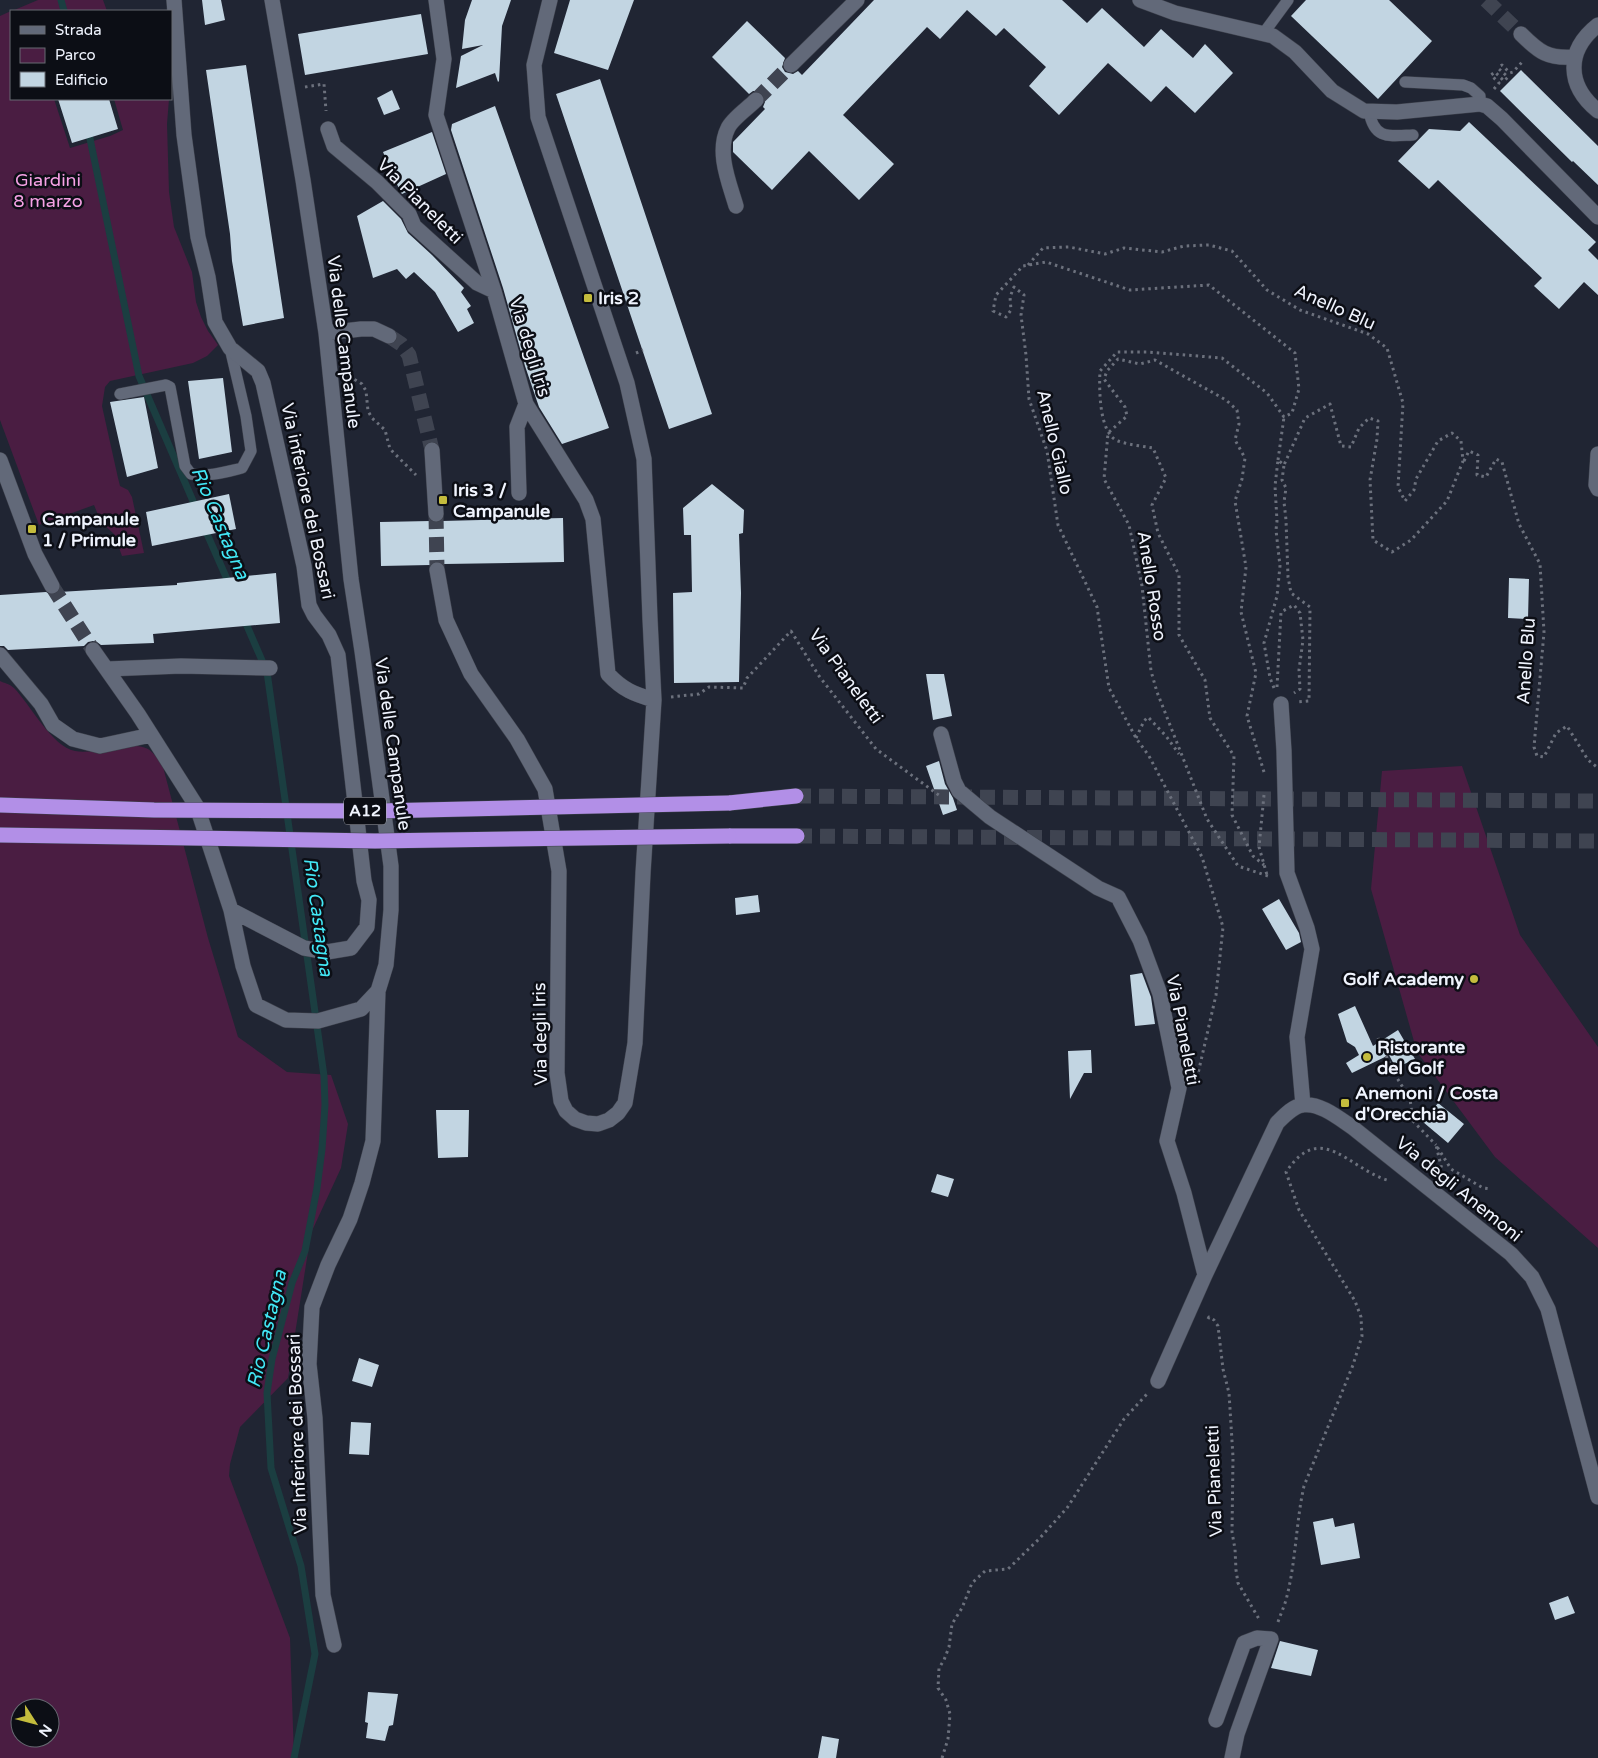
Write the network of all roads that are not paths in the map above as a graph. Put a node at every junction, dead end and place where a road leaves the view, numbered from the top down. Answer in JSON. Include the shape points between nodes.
{"nodes":[{"id":1,"x":174,"y":0,"type":"edge"},
{"id":2,"x":272,"y":0,"type":"edge"},
{"id":3,"x":436,"y":0,"type":"edge"},
{"id":4,"x":550,"y":0,"type":"edge"},
{"id":5,"x":857,"y":0,"type":"edge"},
{"id":6,"x":1140,"y":0,"type":"edge"},
{"id":7,"x":1288,"y":0,"type":"edge"},
{"id":8,"x":1598,"y":25,"type":"edge"},
{"id":9,"x":1263,"y":34,"type":"junction"},
{"id":10,"x":1520,"y":34,"type":"tunnel mouth"},
{"id":11,"x":1574,"y":57,"type":"junction"},
{"id":12,"x":791,"y":65,"type":"tunnel mouth"},
{"id":13,"x":1405,"y":82,"type":"dead end"},
{"id":14,"x":756,"y":100,"type":"tunnel mouth"},
{"id":15,"x":1480,"y":104,"type":"junction"},
{"id":16,"x":1598,"y":111,"type":"edge"},
{"id":17,"x":1369,"y":112,"type":"junction"},
{"id":18,"x":328,"y":129,"type":"road end"},
{"id":19,"x":1413,"y":135,"type":"dead end"},
{"id":20,"x":736,"y":206,"type":"dead end"},
{"id":21,"x":1598,"y":217,"type":"edge"},
{"id":22,"x":494,"y":291,"type":"junction"},
{"id":23,"x":326,"y":333,"type":"junction"},
{"id":24,"x":389,"y":336,"type":"tunnel mouth"},
{"id":25,"x":230,"y":348,"type":"junction"},
{"id":26,"x":120,"y":394,"type":"dead end"},
{"id":27,"x":526,"y":404,"type":"junction"},
{"id":28,"x":432,"y":450,"type":"tunnel mouth"},
{"id":29,"x":1598,"y":454,"type":"edge"},
{"id":30,"x":0,"y":460,"type":"edge"},
{"id":31,"x":1598,"y":489,"type":"edge"},
{"id":32,"x":519,"y":493,"type":"dead end"},
{"id":33,"x":436,"y":514,"type":"tunnel mouth"},
{"id":34,"x":437,"y":570,"type":"tunnel mouth"},
{"id":35,"x":52,"y":586,"type":"tunnel mouth"},
{"id":36,"x":93,"y":650,"type":"tunnel mouth"},
{"id":37,"x":0,"y":655,"type":"edge"},
{"id":38,"x":270,"y":668,"type":"dead end"},
{"id":39,"x":107,"y":669,"type":"junction"},
{"id":40,"x":1279,"y":698,"type":"road end"},
{"id":41,"x":654,"y":700,"type":"junction"},
{"id":42,"x":941,"y":734,"type":"dead end"},
{"id":43,"x":151,"y":735,"type":"junction"},
{"id":44,"x":796,"y":796,"type":"tunnel mouth"},
{"id":45,"x":0,"y":805,"type":"edge"},
{"id":46,"x":0,"y":835,"type":"edge"},
{"id":47,"x":797,"y":836,"type":"tunnel mouth"},
{"id":48,"x":231,"y":910,"type":"junction"},
{"id":49,"x":378,"y":990,"type":"junction"},
{"id":50,"x":1303,"y":1105,"type":"junction"},
{"id":51,"x":1205,"y":1274,"type":"junction"},
{"id":52,"x":1158,"y":1381,"type":"road end"},
{"id":53,"x":1598,"y":1497,"type":"edge"},
{"id":54,"x":334,"y":1646,"type":"dead end"},
{"id":55,"x":1216,"y":1720,"type":"dead end"},
{"id":56,"x":1232,"y":1758,"type":"edge"}],
"edges":[{"from":1,"to":25,"type":"street","name":"Via inferiore dei Bossari","via":[[184,135],[198,237],[215,322]]},
{"from":2,"to":23,"type":"street","name":"Via delle Campanule"},
{"from":3,"to":22,"type":"street","name":"Via degli Iris","via":[[444,59],[436,116]]},
{"from":4,"to":41,"type":"street","name":"Via degli Iris","via":[[534,65],[538,117],[624,375],[644,459]]},
{"from":5,"to":12,"type":"street"},
{"from":6,"to":9,"type":"street","via":[[1175,13]]},
{"from":7,"to":9,"type":"lane"},
{"from":8,"to":11,"type":"street"},
{"from":9,"to":17,"type":"street","via":[[1273,36],[1295,52],[1332,90]]},
{"from":10,"to":11,"type":"street","via":[[1542,53],[1559,58]]},
{"from":11,"to":16,"type":"street","via":[[1573,74],[1578,89]]},
{"from":13,"to":15,"type":"lane","via":[[1463,85],[1480,96]]},
{"from":14,"to":20,"type":"street","via":[[729,127],[722,146]]},
{"from":15,"to":17,"type":"street"},
{"from":15,"to":21,"type":"street","via":[[1502,118]]},
{"from":17,"to":19,"type":"lane","via":[[1374,129],[1384,136]]},
{"from":18,"to":22,"type":"street","name":"Via Pianeletti","via":[[334,146],[377,182],[409,214],[414,226],[477,283]]},
{"from":22,"to":27,"type":"street","name":"Via degli Iris"},
{"from":23,"to":24,"type":"street","via":[[374,329]]},
{"from":23,"to":49,"type":"street","name":"Via delle Campanule","via":[[351,579],[391,866],[386,965]]},
{"from":25,"to":26,"type":"lane","via":[[251,451],[242,468],[214,474],[191,474],[185,466],[170,387],[166,385]]},
{"from":25,"to":48,"type":"street","name":"Via inferiore dei Bossari","via":[[258,371],[263,383],[302,556],[309,605],[338,655],[368,900],[367,927],[351,948],[327,952],[304,948]]},
{"from":27,"to":32,"type":"street","via":[[517,427]]},
{"from":27,"to":41,"type":"street","name":"Via degli Iris","via":[[586,500],[593,519],[608,674],[631,693]]},
{"from":28,"to":33,"type":"street"},
{"from":29,"to":31,"type":"street"},
{"from":30,"to":35,"type":"street","via":[[35,554]]},
{"from":34,"to":41,"type":"street","name":"Via degli Iris","via":[[446,620],[471,674],[517,739],[545,788],[559,871],[557,1073],[561,1101],[566,1111],[586,1123],[598,1124],[609,1120],[625,1103],[627,1092],[634,1042]]},
{"from":36,"to":39,"type":"street","name":"Via delle Campanule"},
{"from":37,"to":43,"type":"street","via":[[53,725],[73,739],[100,746]]},
{"from":38,"to":39,"type":"street","via":[[181,666]]},
{"from":39,"to":43,"type":"street","name":"Via delle Campanule"},
{"from":40,"to":50,"type":"street","via":[[1284,752],[1287,874],[1312,949],[1297,1037]]},
{"from":42,"to":51,"type":"street","name":"Via Pianeletti","via":[[959,791],[998,822],[1098,888],[1118,897],[1140,940],[1160,994],[1179,1088],[1168,1140]]},
{"from":43,"to":48,"type":"street","name":"Via delle Campanule","via":[[197,807]]},
{"from":44,"to":45,"type":"highway","number":"A12","bridge":true,"via":[[729,803],[378,811],[154,810]]},
{"from":46,"to":47,"type":"highway","number":"A12","bridge":true,"via":[[375,842]]},
{"from":48,"to":49,"type":"street","name":"Via delle Campanule","via":[[243,966],[256,1005],[286,1020],[318,1021],[361,1009]]},
{"from":49,"to":54,"type":"street","name":"Via Inferiore dei Bossari","via":[[373,1141],[350,1219],[312,1306],[309,1364],[315,1418],[323,1595]]},
{"from":50,"to":51,"type":"street","via":[[1277,1122]]},
{"from":50,"to":53,"type":"street","name":"Via degli Anemoni","via":[[1319,1107],[1335,1116],[1512,1254],[1532,1277],[1548,1309]]},
{"from":51,"to":52,"type":"street"},
{"from":55,"to":56,"type":"street","via":[[1244,1643],[1257,1638],[1271,1639],[1237,1734]]}]}
